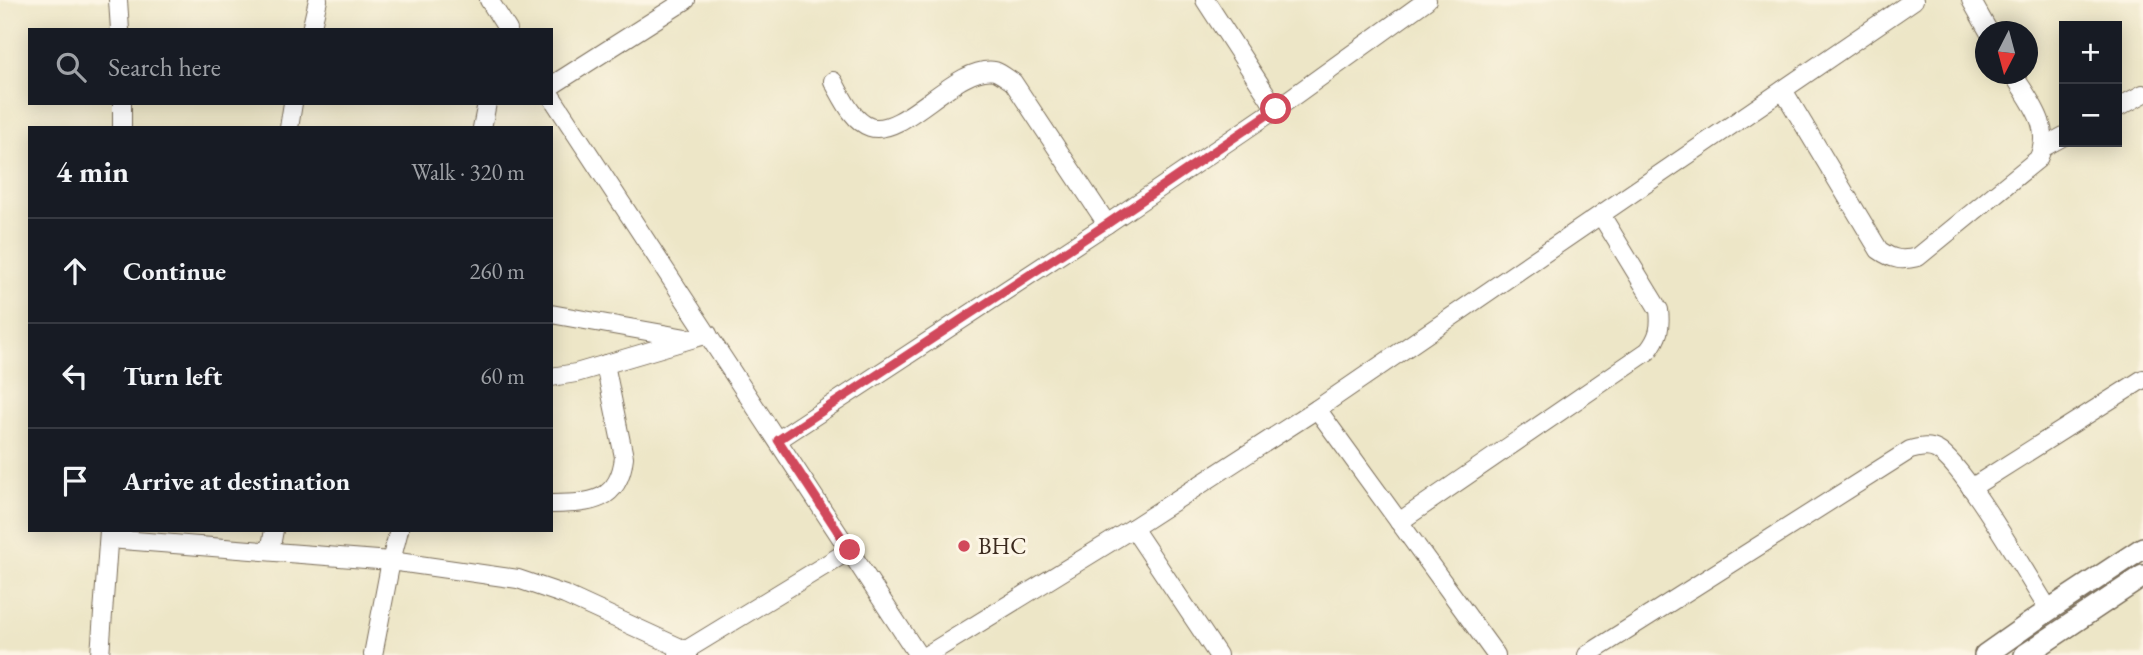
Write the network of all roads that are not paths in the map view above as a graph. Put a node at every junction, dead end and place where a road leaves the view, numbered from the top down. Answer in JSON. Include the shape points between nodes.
{"nodes":[{"id":1,"x":118,"y":0,"type":"edge"},
{"id":2,"x":318,"y":0,"type":"edge"},
{"id":3,"x":488,"y":0,"type":"edge"},
{"id":4,"x":687,"y":0,"type":"edge"},
{"id":5,"x":1205,"y":0,"type":"edge"},
{"id":6,"x":1427,"y":0,"type":"edge"},
{"id":7,"x":1914,"y":0,"type":"edge"},
{"id":8,"x":1972,"y":0,"type":"edge"},
{"id":9,"x":1983,"y":21,"type":"edge"},
{"id":10,"x":120,"y":28,"type":"edge"},
{"id":11,"x":311,"y":28,"type":"edge"},
{"id":12,"x":507,"y":28,"type":"edge"},
{"id":13,"x":833,"y":81,"type":"dead end"},
{"id":14,"x":2019,"y":84,"type":"edge"},
{"id":15,"x":553,"y":85,"type":"edge"},
{"id":16,"x":1783,"y":90,"type":"junction"},
{"id":17,"x":2143,"y":94,"type":"edge"},
{"id":18,"x":553,"y":99,"type":"edge"},
{"id":19,"x":122,"y":105,"type":"edge"},
{"id":20,"x":293,"y":105,"type":"edge"},
{"id":21,"x":487,"y":105,"type":"edge"},
{"id":22,"x":2122,"y":105,"type":"edge"},
{"id":23,"x":1276,"y":109,"type":"junction"},
{"id":24,"x":122,"y":126,"type":"edge"},
{"id":25,"x":289,"y":126,"type":"edge"},
{"id":26,"x":482,"y":126,"type":"edge"},
{"id":27,"x":2059,"y":139,"type":"edge"},
{"id":28,"x":2044,"y":147,"type":"junction"},
{"id":29,"x":1601,"y":215,"type":"junction"},
{"id":30,"x":1107,"y":224,"type":"junction"},
{"id":31,"x":553,"y":314,"type":"edge"},
{"id":32,"x":699,"y":336,"type":"junction"},
{"id":33,"x":605,"y":364,"type":"junction"},
{"id":34,"x":553,"y":377,"type":"edge"},
{"id":35,"x":2143,"y":379,"type":"edge"},
{"id":36,"x":1317,"y":409,"type":"junction"},
{"id":37,"x":778,"y":440,"type":"junction"},
{"id":38,"x":1971,"y":488,"type":"junction"},
{"id":39,"x":553,"y":505,"type":"edge"},
{"id":40,"x":1399,"y":522,"type":"junction"},
{"id":41,"x":1133,"y":528,"type":"junction"},
{"id":42,"x":274,"y":532,"type":"edge"},
{"id":43,"x":398,"y":532,"type":"edge"},
{"id":44,"x":109,"y":535,"type":"edge"},
{"id":45,"x":2143,"y":548,"type":"edge"},
{"id":46,"x":850,"y":550,"type":"junction"},
{"id":47,"x":270,"y":551,"type":"junction"},
{"id":48,"x":391,"y":561,"type":"junction"},
{"id":49,"x":2143,"y":576,"type":"edge"},
{"id":50,"x":2049,"y":610,"type":"junction"},
{"id":51,"x":684,"y":654,"type":"edge"},
{"id":52,"x":100,"y":655,"type":"edge"},
{"id":53,"x":373,"y":655,"type":"edge"},
{"id":54,"x":918,"y":655,"type":"edge"},
{"id":55,"x":927,"y":655,"type":"edge"},
{"id":56,"x":1217,"y":655,"type":"edge"},
{"id":57,"x":1496,"y":655,"type":"edge"},
{"id":58,"x":1587,"y":655,"type":"edge"},
{"id":59,"x":1985,"y":655,"type":"edge"},
{"id":60,"x":2025,"y":655,"type":"edge"}],
"edges":[{"from":1,"to":10,"type":"street"},
{"from":2,"to":11,"type":"street"},
{"from":3,"to":12,"type":"street"},
{"from":4,"to":15,"type":"street"},
{"from":5,"to":23,"type":"street"},
{"from":6,"to":23,"type":"street"},
{"from":7,"to":16,"type":"street"},
{"from":8,"to":9,"type":"street"},
{"from":13,"to":30,"type":"street","via":[[853,115],[870,127],[889,127],[973,74],[995,71],[1013,82]]},
{"from":14,"to":28,"type":"street","via":[[2042,124]]},
{"from":16,"to":28,"type":"street","via":[[1879,250],[1890,258],[1918,257],[2038,159]]},
{"from":16,"to":29,"type":"street"},
{"from":17,"to":22,"type":"street"},
{"from":18,"to":32,"type":"street"},
{"from":19,"to":24,"type":"street"},
{"from":20,"to":25,"type":"street"},
{"from":21,"to":26,"type":"street"},
{"from":23,"to":30,"type":"street"},
{"from":27,"to":28,"type":"street"},
{"from":29,"to":36,"type":"street"},
{"from":29,"to":40,"type":"street","via":[[1659,310],[1656,342]]},
{"from":30,"to":37,"type":"street"},
{"from":31,"to":32,"type":"street"},
{"from":32,"to":33,"type":"street"},
{"from":32,"to":37,"type":"street"},
{"from":33,"to":34,"type":"street"},
{"from":33,"to":39,"type":"street","via":[[624,457],[622,472],[614,487],[600,498]]},
{"from":35,"to":38,"type":"street"},
{"from":36,"to":40,"type":"street"},
{"from":36,"to":41,"type":"street"},
{"from":37,"to":46,"type":"street"},
{"from":38,"to":50,"type":"street"},
{"from":38,"to":58,"type":"street","via":[[1935,449],[1910,450]]},
{"from":40,"to":57,"type":"street"},
{"from":41,"to":55,"type":"street"},
{"from":41,"to":56,"type":"street"},
{"from":42,"to":47,"type":"street"},
{"from":43,"to":48,"type":"street"},
{"from":44,"to":47,"type":"street"},
{"from":44,"to":52,"type":"street"},
{"from":45,"to":50,"type":"main road"},
{"from":46,"to":51,"type":"street"},
{"from":46,"to":54,"type":"street"},
{"from":47,"to":48,"type":"street"},
{"from":48,"to":51,"type":"street","via":[[518,579],[565,595]]},
{"from":48,"to":53,"type":"street"},
{"from":49,"to":60,"type":"main road"},
{"from":50,"to":59,"type":"main road"}]}
